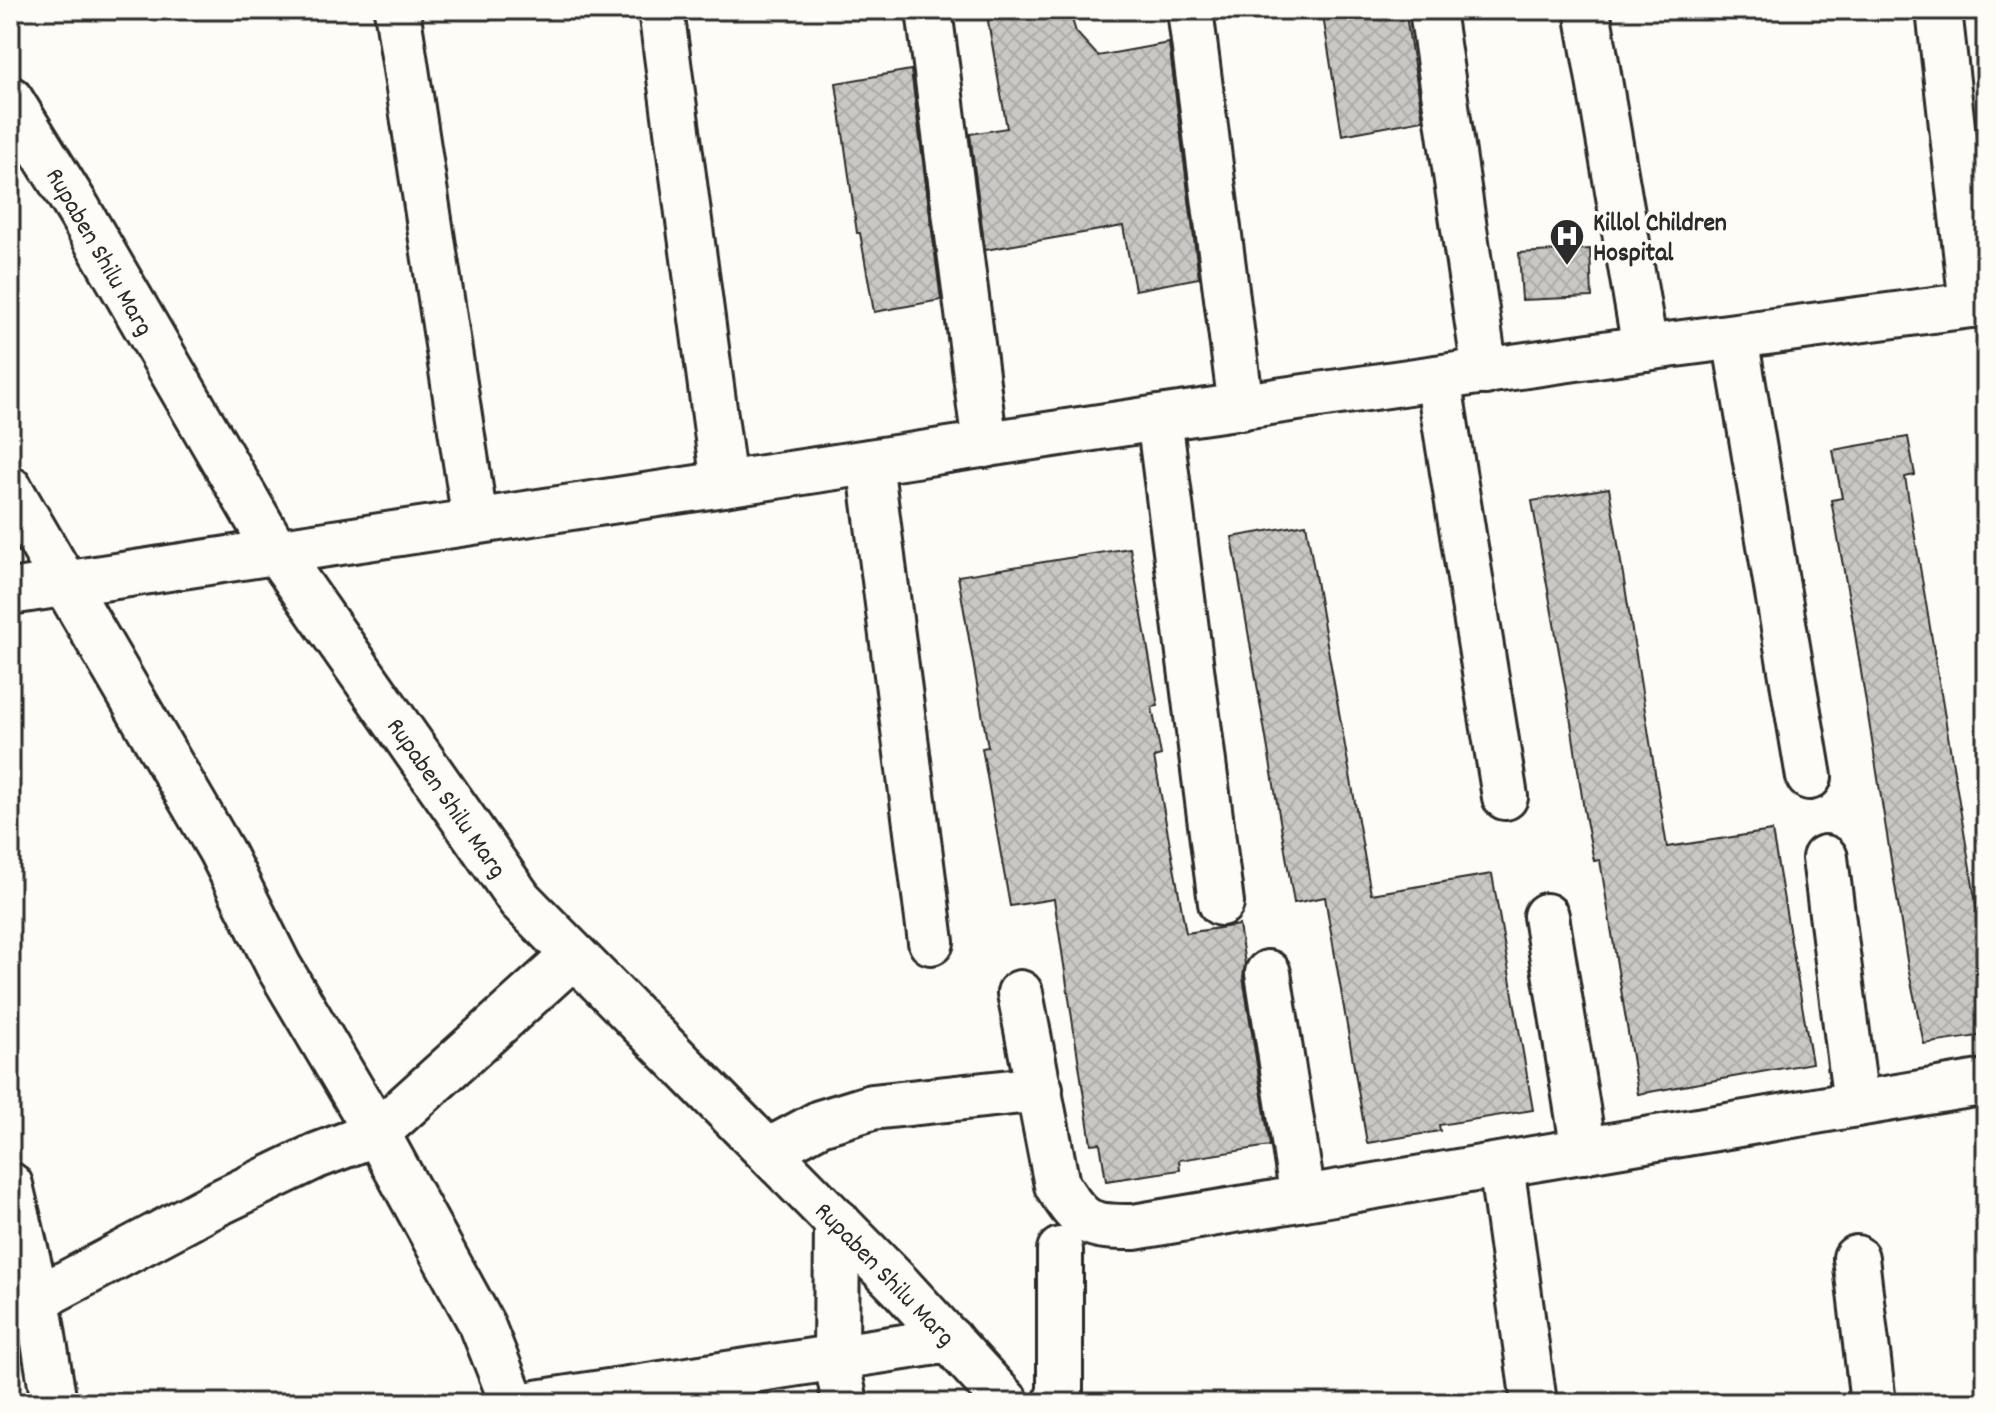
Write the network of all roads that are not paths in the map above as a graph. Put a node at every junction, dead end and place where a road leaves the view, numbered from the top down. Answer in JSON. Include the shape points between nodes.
{"nodes":[{"id":1,"x":397,"y":10,"type":"edge"},
{"id":2,"x":661,"y":10,"type":"edge"},
{"id":3,"x":929,"y":10,"type":"edge"},
{"id":4,"x":1190,"y":10,"type":"edge"},
{"id":5,"x":1432,"y":10,"type":"edge"},
{"id":6,"x":1587,"y":10,"type":"edge"},
{"id":7,"x":1939,"y":10,"type":"edge"},
{"id":8,"x":10,"y":99,"type":"edge"},
{"id":9,"x":1979,"y":304,"type":"edge"},
{"id":10,"x":1735,"y":337,"type":"junction"},
{"id":11,"x":1645,"y":348,"type":"junction"},
{"id":12,"x":1485,"y":372,"type":"junction"},
{"id":13,"x":1438,"y":378,"type":"junction"},
{"id":14,"x":1241,"y":407,"type":"junction"},
{"id":15,"x":1159,"y":418,"type":"junction"},
{"id":16,"x":985,"y":445,"type":"junction"},
{"id":17,"x":870,"y":462,"type":"junction"},
{"id":18,"x":724,"y":484,"type":"junction"},
{"id":19,"x":10,"y":489,"type":"edge"},
{"id":20,"x":475,"y":521,"type":"junction"},
{"id":21,"x":276,"y":551,"type":"junction"},
{"id":22,"x":67,"y":584,"type":"junction"},
{"id":23,"x":10,"y":592,"type":"edge"},
{"id":24,"x":1809,"y":777,"type":"dead end"},
{"id":25,"x":1505,"y":797,"type":"dead end"},
{"id":26,"x":1825,"y":858,"type":"dead end"},
{"id":27,"x":1221,"y":903,"type":"dead end"},
{"id":28,"x":1546,"y":916,"type":"dead end"},
{"id":29,"x":931,"y":942,"type":"dead end"},
{"id":30,"x":574,"y":955,"type":"junction"},
{"id":31,"x":1268,"y":973,"type":"dead end"},
{"id":32,"x":1020,"y":993,"type":"dead end"},
{"id":33,"x":1986,"y":1082,"type":"edge"},
{"id":34,"x":1040,"y":1089,"type":"junction"},
{"id":35,"x":1856,"y":1104,"type":"junction"},
{"id":36,"x":377,"y":1133,"type":"junction"},
{"id":37,"x":768,"y":1151,"type":"junction"},
{"id":38,"x":1584,"y":1151,"type":"junction"},
{"id":39,"x":1501,"y":1165,"type":"junction"},
{"id":40,"x":10,"y":1185,"type":"edge"},
{"id":41,"x":1303,"y":1198,"type":"junction"},
{"id":42,"x":837,"y":1221,"type":"junction"},
{"id":43,"x":1060,"y":1250,"type":"dead end"},
{"id":44,"x":1856,"y":1258,"type":"dead end"},
{"id":45,"x":23,"y":1302,"type":"edge"},
{"id":46,"x":950,"y":1340,"type":"junction"},
{"id":47,"x":836,"y":1357,"type":"junction"},
{"id":48,"x":54,"y":1403,"type":"edge"},
{"id":49,"x":513,"y":1403,"type":"edge"},
{"id":50,"x":536,"y":1403,"type":"edge"},
{"id":51,"x":845,"y":1403,"type":"edge"},
{"id":52,"x":1007,"y":1403,"type":"edge"},
{"id":53,"x":1056,"y":1403,"type":"edge"},
{"id":54,"x":1534,"y":1403,"type":"edge"},
{"id":55,"x":1873,"y":1403,"type":"edge"}],
"edges":[{"from":1,"to":20,"type":"street"},
{"from":2,"to":18,"type":"street"},
{"from":3,"to":16,"type":"street"},
{"from":4,"to":14,"type":"street"},
{"from":5,"to":12,"type":"street"},
{"from":6,"to":11,"type":"street"},
{"from":7,"to":9,"type":"street"},
{"from":8,"to":21,"type":"street","name":"Rupaben Shilu Marg"},
{"from":9,"to":10,"type":"street"},
{"from":10,"to":11,"type":"street"},
{"from":10,"to":24,"type":"street"},
{"from":11,"to":12,"type":"street"},
{"from":12,"to":13,"type":"street"},
{"from":13,"to":14,"type":"street"},
{"from":13,"to":25,"type":"street"},
{"from":14,"to":15,"type":"street"},
{"from":15,"to":16,"type":"street"},
{"from":15,"to":27,"type":"street"},
{"from":16,"to":17,"type":"street"},
{"from":17,"to":18,"type":"street"},
{"from":17,"to":29,"type":"street"},
{"from":18,"to":20,"type":"street"},
{"from":19,"to":22,"type":"street"},
{"from":20,"to":21,"type":"street"},
{"from":21,"to":22,"type":"street"},
{"from":21,"to":30,"type":"street","name":"Rupaben Shilu Marg","via":[[520,900]]},
{"from":22,"to":23,"type":"street"},
{"from":22,"to":36,"type":"street"},
{"from":26,"to":35,"type":"street"},
{"from":28,"to":38,"type":"street"},
{"from":30,"to":36,"type":"street"},
{"from":30,"to":37,"type":"street","name":"Rupaben Shilu Marg"},
{"from":31,"to":41,"type":"street"},
{"from":32,"to":34,"type":"street"},
{"from":33,"to":35,"type":"street"},
{"from":34,"to":37,"type":"street","via":[[872,1107],[820,1123]]},
{"from":34,"to":41,"type":"street","via":[[1057,1185],[1074,1212],[1097,1227],[1134,1227]]},
{"from":35,"to":38,"type":"street"},
{"from":36,"to":45,"type":"street","via":[[316,1156]]},
{"from":36,"to":49,"type":"street","via":[[482,1325]]},
{"from":37,"to":42,"type":"street","name":"Rupaben Shilu Marg"},
{"from":38,"to":39,"type":"street"},
{"from":39,"to":41,"type":"street"},
{"from":39,"to":54,"type":"street"},
{"from":40,"to":45,"type":"street"},
{"from":42,"to":46,"type":"street","name":"Rupaben Shilu Marg"},
{"from":42,"to":47,"type":"street"},
{"from":43,"to":53,"type":"street"},
{"from":44,"to":55,"type":"street"},
{"from":45,"to":48,"type":"street"},
{"from":46,"to":47,"type":"street"},
{"from":46,"to":52,"type":"street","name":"Rupaben Shilu Marg"},
{"from":47,"to":50,"type":"street"},
{"from":47,"to":51,"type":"street"}]}
